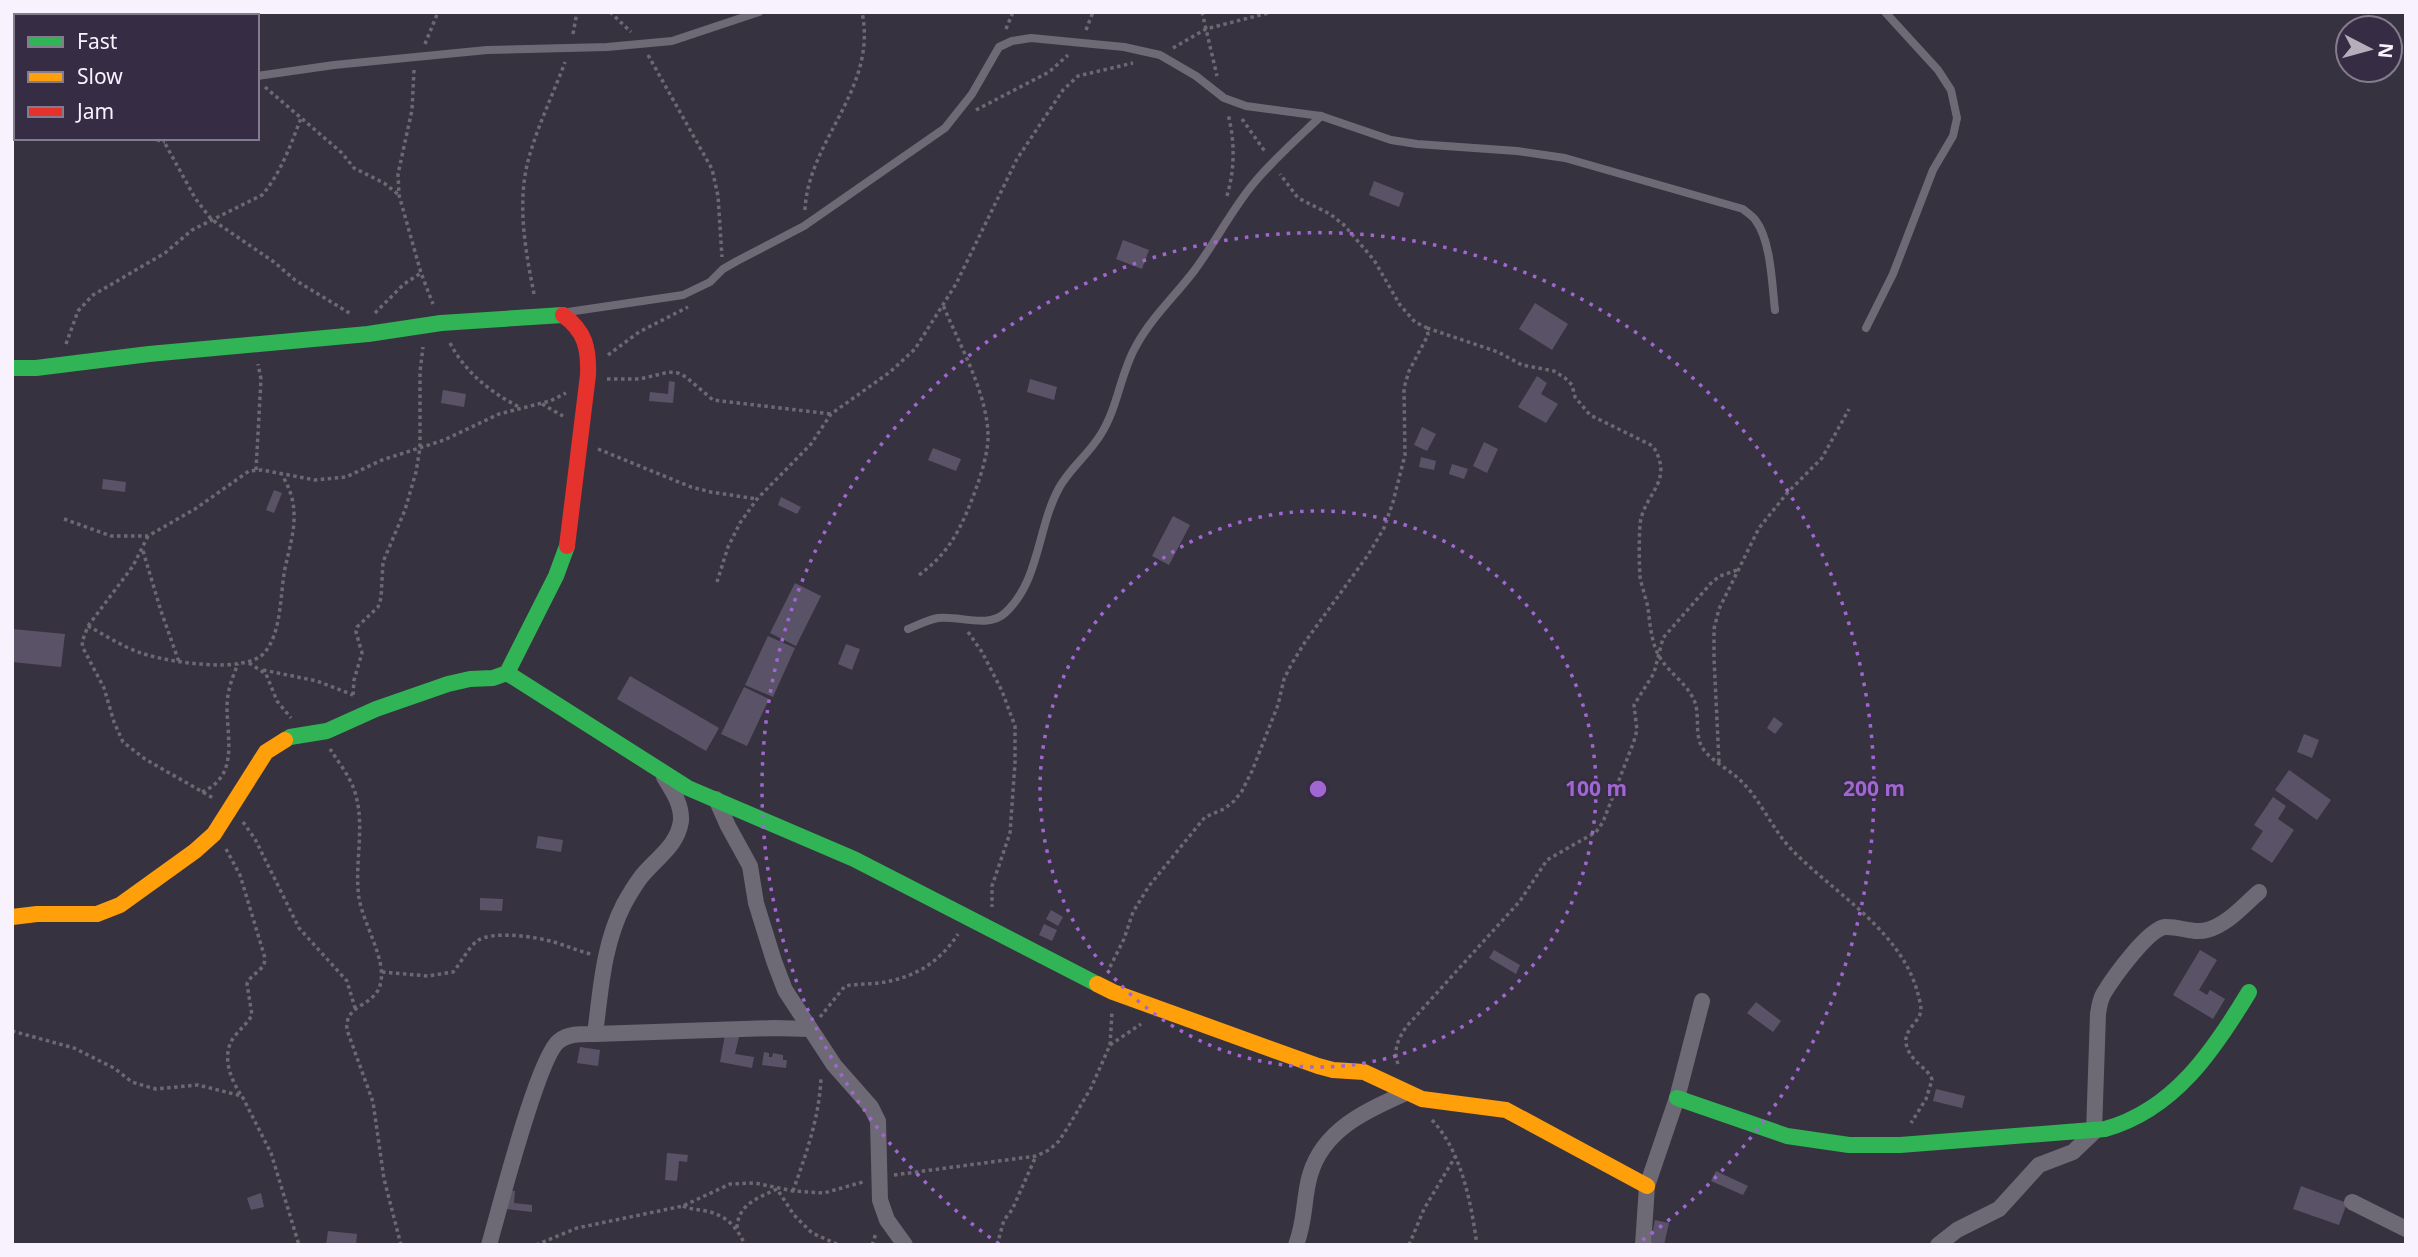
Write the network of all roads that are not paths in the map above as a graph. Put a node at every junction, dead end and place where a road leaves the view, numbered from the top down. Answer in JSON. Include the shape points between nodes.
{"nodes":[{"id":1,"x":759,"y":12,"type":"edge"},
{"id":2,"x":1885,"y":12,"type":"edge"},
{"id":3,"x":259,"y":78,"type":"edge"},
{"id":4,"x":1321,"y":116,"type":"junction"},
{"id":5,"x":1774,"y":310,"type":"dead end"},
{"id":6,"x":561,"y":313,"type":"junction"},
{"id":7,"x":1866,"y":328,"type":"dead end"},
{"id":8,"x":12,"y":368,"type":"edge"},
{"id":9,"x":908,"y":629,"type":"dead end"},
{"id":10,"x":507,"y":673,"type":"junction"},
{"id":11,"x":661,"y":772,"type":"junction"},
{"id":12,"x":716,"y":799,"type":"junction"},
{"id":13,"x":2259,"y":892,"type":"dead end"},
{"id":14,"x":12,"y":917,"type":"edge"},
{"id":15,"x":2249,"y":992,"type":"dead end"},
{"id":16,"x":1702,"y":1001,"type":"dead end"},
{"id":17,"x":810,"y":1029,"type":"junction"},
{"id":18,"x":595,"y":1034,"type":"junction"},
{"id":19,"x":1406,"y":1093,"type":"junction"},
{"id":20,"x":1677,"y":1098,"type":"junction"},
{"id":21,"x":2094,"y":1132,"type":"junction"},
{"id":22,"x":1647,"y":1186,"type":"junction"},
{"id":23,"x":2352,"y":1202,"type":"dead end"},
{"id":24,"x":2406,"y":1229,"type":"edge"},
{"id":25,"x":489,"y":1245,"type":"edge"},
{"id":26,"x":905,"y":1245,"type":"edge"},
{"id":27,"x":1296,"y":1245,"type":"edge"},
{"id":28,"x":1643,"y":1245,"type":"edge"},
{"id":29,"x":1938,"y":1245,"type":"edge"}],
"edges":[{"from":1,"to":3,"type":"lane","via":[[672,41],[487,50],[334,65]]},
{"from":2,"to":7,"type":"lane","via":[[1938,70],[1951,90],[1957,118]]},
{"from":4,"to":5,"type":"lane","via":[[1391,140],[1565,158],[1743,209],[1763,233]]},
{"from":4,"to":6,"type":"lane","via":[[1227,100],[1160,55],[1031,37],[1012,41],[999,47],[972,94],[945,128],[804,226],[683,295]]},
{"from":4,"to":9,"type":"lane","via":[[1252,184],[1196,268],[1147,328],[1101,434],[1058,490],[1034,564],[1012,605],[997,619],[940,618]]},
{"from":6,"to":8,"type":"street"},
{"from":6,"to":10,"type":"street","via":[[578,324],[589,352],[570,537]]},
{"from":10,"to":11,"type":"street"},
{"from":10,"to":14,"type":"street","via":[[448,684],[327,731],[290,737],[266,752],[214,834],[132,897],[97,914]]},
{"from":11,"to":12,"type":"street"},
{"from":11,"to":18,"type":"street","via":[[676,795],[681,820],[663,856],[642,875],[625,903],[604,957]]},
{"from":12,"to":17,"type":"street","via":[[750,866],[785,990]]},
{"from":12,"to":19,"type":"street","via":[[854,859],[1107,988],[1318,1066],[1364,1072]]},
{"from":13,"to":21,"type":"street","via":[[2208,930],[2156,930],[2102,996]]},
{"from":15,"to":21,"type":"street","via":[[2220,1042],[2176,1091],[2127,1122]]},
{"from":16,"to":20,"type":"street"},
{"from":17,"to":18,"type":"street"},
{"from":17,"to":26,"type":"street","via":[[872,1107],[878,1121],[882,1210]]},
{"from":18,"to":25,"type":"street","via":[[569,1035],[548,1055]]},
{"from":19,"to":22,"type":"street","via":[[1439,1103],[1506,1110]]},
{"from":19,"to":27,"type":"street","via":[[1343,1125],[1320,1150],[1309,1176],[1305,1217]]},
{"from":20,"to":21,"type":"street","via":[[1825,1144]]},
{"from":20,"to":22,"type":"street"},
{"from":21,"to":29,"type":"street","via":[[2073,1152],[2039,1165],[1999,1209]]},
{"from":22,"to":28,"type":"street"},
{"from":23,"to":24,"type":"street"}]}
